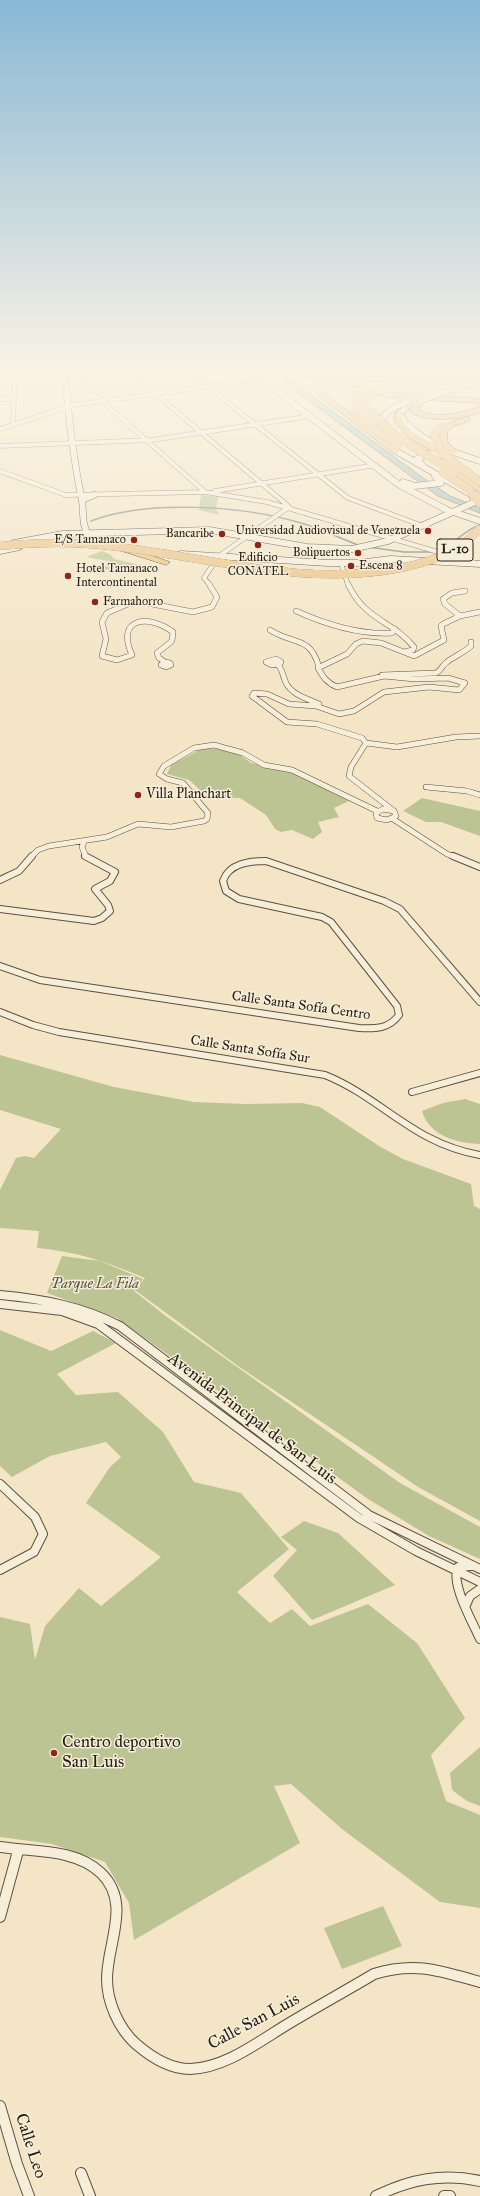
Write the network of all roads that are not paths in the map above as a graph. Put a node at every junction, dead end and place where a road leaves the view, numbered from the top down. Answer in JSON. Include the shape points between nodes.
{"nodes":[{"id":1,"x":1,"y":471,"type":"edge"},
{"id":2,"x":77,"y":471,"type":"edge"},
{"id":3,"x":182,"y":471,"type":"edge"},
{"id":4,"x":248,"y":471,"type":"edge"},
{"id":5,"x":314,"y":471,"type":"edge"},
{"id":6,"x":334,"y":471,"type":"edge"},
{"id":7,"x":384,"y":471,"type":"edge"},
{"id":8,"x":430,"y":471,"type":"joint"},
{"id":9,"x":435,"y":471,"type":"edge"},
{"id":10,"x":447,"y":471,"type":"edge"},
{"id":11,"x":455,"y":471,"type":"edge"},
{"id":12,"x":466,"y":471,"type":"edge"},
{"id":13,"x":317,"y":474,"type":"junction"},
{"id":14,"x":388,"y":475,"type":"junction"},
{"id":15,"x":480,"y":482,"type":"edge"},
{"id":16,"x":262,"y":484,"type":"junction"},
{"id":17,"x":480,"y":491,"type":"edge"},
{"id":18,"x":205,"y":492,"type":"junction"},
{"id":19,"x":94,"y":496,"type":"joint"},
{"id":20,"x":81,"y":498,"type":"junction"},
{"id":21,"x":476,"y":499,"type":"edge"},
{"id":22,"x":289,"y":507,"type":"junction"},
{"id":23,"x":455,"y":511,"type":"junction"},
{"id":24,"x":480,"y":521,"type":"edge"},
{"id":25,"x":422,"y":526,"type":"junction"},
{"id":26,"x":480,"y":527,"type":"edge"},
{"id":27,"x":86,"y":534,"type":"junction"},
{"id":28,"x":56,"y":535,"type":"junction"},
{"id":29,"x":248,"y":536,"type":"junction"},
{"id":30,"x":396,"y":538,"type":"junction"},
{"id":31,"x":96,"y":540,"type":"junction"},
{"id":32,"x":480,"y":541,"type":"edge"},
{"id":33,"x":0,"y":546,"type":"edge"},
{"id":34,"x":18,"y":547,"type":"junction"},
{"id":35,"x":120,"y":548,"type":"junction"},
{"id":36,"x":0,"y":550,"type":"edge"},
{"id":37,"x":219,"y":556,"type":"junction"},
{"id":38,"x":463,"y":557,"type":"joint"},
{"id":39,"x":342,"y":563,"type":"junction"},
{"id":40,"x":480,"y":563,"type":"edge"},
{"id":41,"x":220,"y":573,"type":"dead end"},
{"id":42,"x":291,"y":580,"type":"junction"},
{"id":43,"x":281,"y":581,"type":"dead end"},
{"id":44,"x":465,"y":591,"type":"dead end"},
{"id":45,"x":296,"y":611,"type":"dead end"},
{"id":46,"x":480,"y":612,"type":"edge"},
{"id":47,"x":460,"y":616,"type":"junction"},
{"id":48,"x":270,"y":630,"type":"dead end"},
{"id":49,"x":395,"y":630,"type":"junction"},
{"id":50,"x":471,"y":642,"type":"dead end"},
{"id":51,"x":404,"y":652,"type":"junction"},
{"id":52,"x":165,"y":662,"type":"dead end"},
{"id":53,"x":278,"y":665,"type":"dead end"},
{"id":54,"x":319,"y":667,"type":"junction"},
{"id":55,"x":378,"y":676,"type":"junction"},
{"id":56,"x":331,"y":711,"type":"junction"},
{"id":57,"x":480,"y":736,"type":"edge"},
{"id":58,"x":366,"y":743,"type":"junction"},
{"id":59,"x":426,"y":787,"type":"dead end"},
{"id":60,"x":480,"y":795,"type":"edge"},
{"id":61,"x":377,"y":811,"type":"junction"},
{"id":62,"x":394,"y":811,"type":"junction"},
{"id":63,"x":393,"y":819,"type":"junction"},
{"id":64,"x":84,"y":842,"type":"junction"},
{"id":65,"x":480,"y":867,"type":"edge"},
{"id":66,"x":0,"y":880,"type":"edge"},
{"id":67,"x":0,"y":909,"type":"edge"},
{"id":68,"x":0,"y":966,"type":"edge"},
{"id":69,"x":480,"y":1002,"type":"edge"},
{"id":70,"x":0,"y":1012,"type":"edge"},
{"id":71,"x":480,"y":1073,"type":"edge"},
{"id":72,"x":412,"y":1092,"type":"dead end"},
{"id":73,"x":480,"y":1155,"type":"edge"},
{"id":74,"x":0,"y":1295,"type":"edge"},
{"id":75,"x":0,"y":1304,"type":"edge"},
{"id":76,"x":0,"y":1484,"type":"edge"},
{"id":77,"x":425,"y":1542,"type":"junction"},
{"id":78,"x":418,"y":1552,"type":"junction"},
{"id":79,"x":478,"y":1568,"type":"edge"},
{"id":80,"x":0,"y":1570,"type":"edge"},
{"id":81,"x":456,"y":1571,"type":"junction"},
{"id":82,"x":480,"y":1582,"type":"edge"},
{"id":83,"x":480,"y":1589,"type":"edge"},
{"id":84,"x":466,"y":1605,"type":"junction"},
{"id":85,"x":480,"y":1639,"type":"edge"},
{"id":86,"x":0,"y":1847,"type":"edge"},
{"id":87,"x":18,"y":1851,"type":"junction"},
{"id":88,"x":0,"y":1917,"type":"edge"},
{"id":89,"x":480,"y":1982,"type":"edge"},
{"id":90,"x":0,"y":2106,"type":"edge"},
{"id":91,"x":81,"y":2173,"type":"dead end"},
{"id":92,"x":480,"y":2182,"type":"edge"},
{"id":93,"x":29,"y":2196,"type":"edge"},
{"id":94,"x":90,"y":2196,"type":"edge"},
{"id":95,"x":376,"y":2196,"type":"edge"},
{"id":96,"x":444,"y":2196,"type":"edge"},
{"id":97,"x":450,"y":2196,"type":"edge"}],
"edges":[{"from":1,"to":20,"type":"street","via":[[57,493]]},
{"from":2,"to":20,"type":"street"},
{"from":3,"to":18,"type":"street"},
{"from":4,"to":16,"type":"street"},
{"from":5,"to":13,"type":"street"},
{"from":6,"to":13,"type":"street"},
{"from":7,"to":14,"type":"street"},
{"from":8,"to":14,"type":"street","via":[[441,483],[408,485]]},
{"from":8,"to":21,"type":"street"},
{"from":9,"to":21,"type":"highway","bridge":true},
{"from":10,"to":21,"type":"highway","bridge":true,"via":[[462,481]]},
{"from":11,"to":17,"type":"highway","bridge":true},
{"from":12,"to":15,"type":"highway","bridge":true},
{"from":13,"to":16,"type":"street"},
{"from":13,"to":25,"type":"street","via":[[348,498]]},
{"from":14,"to":23,"type":"street","via":[[412,493]]},
{"from":16,"to":18,"type":"street"},
{"from":16,"to":22,"type":"street"},
{"from":18,"to":19,"type":"street"},
{"from":18,"to":22,"type":"street"},
{"from":19,"to":20,"type":"street"},
{"from":20,"to":27,"type":"street"},
{"from":20,"to":28,"type":"street","via":[[76,498],[79,528]]},
{"from":21,"to":23,"type":"street"},
{"from":22,"to":29,"type":"street"},
{"from":22,"to":30,"type":"street"},
{"from":23,"to":24,"type":"street"},
{"from":23,"to":25,"type":"street"},
{"from":25,"to":30,"type":"street"},
{"from":26,"to":33,"type":"highway","number":"L-10","bridge":true,"via":[[465,544],[426,562],[380,572],[335,576],[257,571],[99,544],[53,542]]},
{"from":27,"to":28,"type":"street","number":"L-10"},
{"from":27,"to":29,"type":"street","number":"L-10","via":[[209,530]]},
{"from":27,"to":31,"type":"street","number":"L-10"},
{"from":28,"to":33,"type":"street","number":"L-10"},
{"from":29,"to":30,"type":"street","number":"L-10","via":[[322,549],[362,548]]},
{"from":29,"to":37,"type":"street"},
{"from":30,"to":38,"type":"street"},
{"from":31,"to":34,"type":"street","number":"L-10","via":[[58,538]]},
{"from":31,"to":35,"type":"highway","number":"L-10"},
{"from":31,"to":37,"type":"street","number":"L-10","via":[[168,553]]},
{"from":32,"to":42,"type":"highway","number":"L-10","via":[[450,559],[410,571],[354,579]]},
{"from":34,"to":35,"type":"highway","number":"L-10","via":[[72,541]]},
{"from":34,"to":36,"type":"street","number":"L-10"},
{"from":35,"to":41,"type":"highway","number":"L-10","via":[[166,562]]},
{"from":36,"to":42,"type":"highway","number":"L-10","bridge":true,"via":[[48,546],[102,548]]},
{"from":37,"to":39,"type":"street","number":"L-10"},
{"from":37,"to":52,"type":"street","via":[[204,578],[214,589],[217,597],[208,609],[189,612],[164,605],[137,602],[117,607],[104,617],[102,627],[106,639],[102,656],[113,660],[128,659],[132,655],[126,638],[129,628],[137,622],[150,621],[159,623],[173,632],[172,641],[157,653]]},
{"from":38,"to":40,"type":"street","number":"L-10"},
{"from":39,"to":40,"type":"street","number":"L-10","via":[[391,559]]},
{"from":39,"to":49,"type":"street","via":[[351,593],[367,611]]},
{"from":42,"to":43,"type":"highway","number":"L-10"},
{"from":44,"to":47,"type":"street","via":[[452,593],[444,598],[445,604]]},
{"from":45,"to":49,"type":"street","via":[[317,620],[381,634],[392,634]]},
{"from":46,"to":47,"type":"street"},
{"from":47,"to":51,"type":"street","via":[[441,626],[445,637],[442,643],[417,656]]},
{"from":48,"to":54,"type":"street","via":[[278,636],[305,643],[317,658]]},
{"from":49,"to":51,"type":"street","via":[[414,647],[413,650]]},
{"from":50,"to":55,"type":"street","via":[[467,651],[446,662],[437,672],[392,672]]},
{"from":51,"to":54,"type":"street","via":[[376,641],[363,641],[347,654]]},
{"from":53,"to":56,"type":"street","via":[[292,689]]},
{"from":54,"to":55,"type":"street","via":[[324,679],[341,687]]},
{"from":55,"to":56,"type":"street","via":[[451,679],[466,685],[457,690],[432,686],[388,691],[351,712],[340,714]]},
{"from":56,"to":58,"type":"street","via":[[315,706],[285,703],[266,693],[253,694],[253,699],[287,722],[322,725],[355,735]]},
{"from":57,"to":58,"type":"street","via":[[456,737],[397,747]]},
{"from":58,"to":62,"type":"street","via":[[349,776]]},
{"from":59,"to":60,"type":"street","via":[[468,791]]},
{"from":61,"to":62,"type":"street"},
{"from":61,"to":63,"type":"street","via":[[376,816],[380,819]]},
{"from":61,"to":64,"type":"street","via":[[292,770],[264,765],[243,753],[207,745],[194,748],[172,760],[159,774],[164,779],[181,782],[187,787],[208,813],[207,819],[180,826],[138,824],[107,837]]},
{"from":62,"to":63,"type":"street","via":[[396,814]]},
{"from":63,"to":65,"type":"street","via":[[447,854]]},
{"from":64,"to":66,"type":"street","via":[[43,848],[34,854],[19,872]]},
{"from":64,"to":67,"type":"street","via":[[82,847],[86,858],[115,872],[110,881],[95,889],[98,896],[110,907],[110,911],[102,918],[94,921]]},
{"from":68,"to":69,"type":"street","name":"Calle Santa Sofía Centro","via":[[40,980],[359,1028],[385,1027],[397,1018],[397,1006],[331,922],[233,897],[222,887],[226,874],[241,864],[266,861],[392,905],[405,914]]},
{"from":70,"to":73,"type":"street","name":"Calle Santa Sofía Sur","via":[[59,1032],[325,1075],[343,1083],[436,1144]]},
{"from":71,"to":72,"type":"street"},
{"from":74,"to":77,"type":"street","name":"Avenida Principal de San Luis","via":[[69,1303],[108,1319],[132,1334],[344,1498],[369,1515]]},
{"from":75,"to":78,"type":"street","name":"Avenida Principal de San Luis","via":[[62,1310],[98,1324],[359,1518]]},
{"from":76,"to":80,"type":"street","via":[[35,1517],[43,1534],[34,1552]]},
{"from":77,"to":78,"type":"street","via":[[429,1551]]},
{"from":77,"to":79,"type":"street","name":"Avenida Principal de San Luis"},
{"from":78,"to":81,"type":"street","name":"Avenida Principal de San Luis"},
{"from":79,"to":81,"type":"street","via":[[462,1566]]},
{"from":81,"to":82,"type":"street","name":"Avenida Principal de San Luis"},
{"from":81,"to":84,"type":"street","via":[[457,1586]]},
{"from":83,"to":84,"type":"street","via":[[470,1596]]},
{"from":84,"to":85,"type":"street"},
{"from":86,"to":87,"type":"street","name":"Calle San Luis"},
{"from":87,"to":88,"type":"street"},
{"from":87,"to":89,"type":"street","name":"Calle San Luis","via":[[72,1857],[89,1865],[105,1879],[115,1896],[119,1918],[108,1967],[107,1981],[112,2003],[130,2038],[143,2050],[173,2066],[190,2069],[224,2060],[374,1974],[392,1968],[421,1966]]},
{"from":90,"to":93,"type":"street","name":"Calle Leo"},
{"from":91,"to":94,"type":"street"},
{"from":92,"to":95,"type":"street","via":[[443,2176],[423,2177],[405,2182]]},
{"from":96,"to":97,"type":"street"}]}
